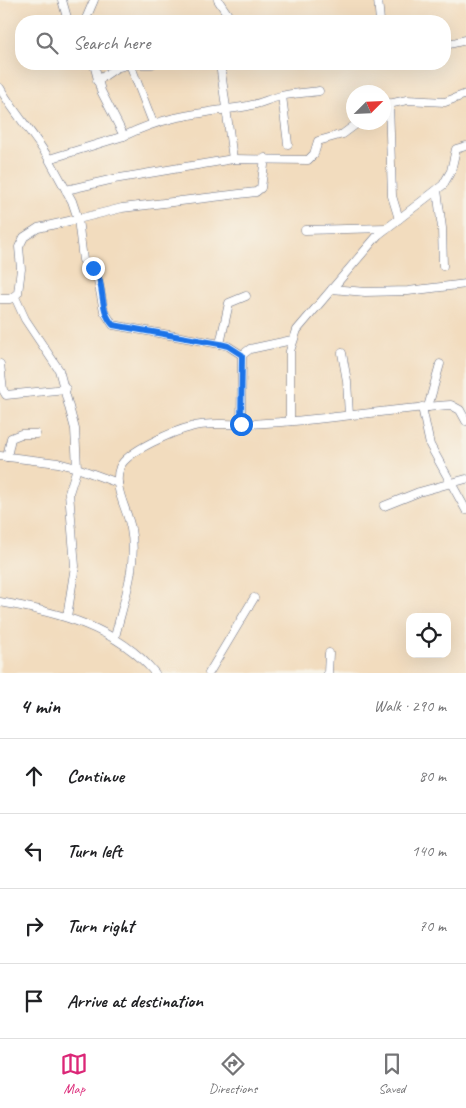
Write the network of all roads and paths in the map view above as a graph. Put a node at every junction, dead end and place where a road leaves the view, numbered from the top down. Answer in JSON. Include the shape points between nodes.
{"nodes":[{"id":1,"x":62,"y":0,"type":"edge"},
{"id":2,"x":94,"y":0,"type":"edge"},
{"id":3,"x":218,"y":0,"type":"edge"},
{"id":4,"x":378,"y":0,"type":"edge"},
{"id":5,"x":66,"y":15,"type":"edge"},
{"id":6,"x":88,"y":15,"type":"edge"},
{"id":7,"x":228,"y":15,"type":"edge"},
{"id":8,"x":380,"y":15,"type":"edge"},
{"id":9,"x":466,"y":40,"type":"edge"},
{"id":10,"x":451,"y":43,"type":"edge"},
{"id":11,"x":95,"y":70,"type":"edge"},
{"id":12,"x":113,"y":70,"type":"edge"},
{"id":13,"x":132,"y":70,"type":"edge"},
{"id":14,"x":221,"y":70,"type":"edge"},
{"id":15,"x":97,"y":81,"type":"junction"},
{"id":16,"x":0,"y":88,"type":"edge"},
{"id":17,"x":319,"y":92,"type":"dead end"},
{"id":18,"x":466,"y":94,"type":"edge"},
{"id":19,"x":282,"y":96,"type":"junction"},
{"id":20,"x":391,"y":103,"type":"edge"},
{"id":21,"x":227,"y":108,"type":"junction"},
{"id":22,"x":153,"y":123,"type":"junction"},
{"id":23,"x":348,"y":130,"type":"edge"},
{"id":24,"x":388,"y":130,"type":"edge"},
{"id":25,"x":124,"y":136,"type":"junction"},
{"id":26,"x":288,"y":144,"type":"dead end"},
{"id":27,"x":466,"y":146,"type":"edge"},
{"id":28,"x":265,"y":158,"type":"junction"},
{"id":29,"x":49,"y":159,"type":"junction"},
{"id":30,"x":233,"y":159,"type":"junction"},
{"id":31,"x":66,"y":190,"type":"junction"},
{"id":32,"x":437,"y":190,"type":"junction"},
{"id":33,"x":398,"y":218,"type":"junction"},
{"id":34,"x":78,"y":219,"type":"junction"},
{"id":35,"x":387,"y":228,"type":"junction"},
{"id":36,"x":305,"y":230,"type":"dead end"},
{"id":37,"x":443,"y":266,"type":"dead end"},
{"id":38,"x":466,"y":284,"type":"edge"},
{"id":39,"x":332,"y":289,"type":"junction"},
{"id":40,"x":246,"y":296,"type":"dead end"},
{"id":41,"x":15,"y":297,"type":"junction"},
{"id":42,"x":0,"y":298,"type":"edge"},
{"id":43,"x":292,"y":340,"type":"junction"},
{"id":44,"x":220,"y":344,"type":"junction"},
{"id":45,"x":342,"y":353,"type":"dead end"},
{"id":46,"x":242,"y":355,"type":"junction"},
{"id":47,"x":0,"y":364,"type":"edge"},
{"id":48,"x":440,"y":364,"type":"dead end"},
{"id":49,"x":66,"y":389,"type":"junction"},
{"id":50,"x":425,"y":407,"type":"junction"},
{"id":51,"x":349,"y":415,"type":"junction"},
{"id":52,"x":290,"y":421,"type":"junction"},
{"id":53,"x":466,"y":421,"type":"edge"},
{"id":54,"x":241,"y":424,"type":"junction"},
{"id":55,"x":36,"y":434,"type":"dead end"},
{"id":56,"x":4,"y":456,"type":"edge"},
{"id":57,"x":77,"y":468,"type":"junction"},
{"id":58,"x":466,"y":479,"type":"edge"},
{"id":59,"x":118,"y":483,"type":"junction"},
{"id":60,"x":453,"y":483,"type":"junction"},
{"id":61,"x":384,"y":506,"type":"dead end"},
{"id":62,"x":466,"y":510,"type":"edge"},
{"id":63,"x":254,"y":598,"type":"dead end"},
{"id":64,"x":0,"y":602,"type":"edge"},
{"id":65,"x":67,"y":617,"type":"junction"},
{"id":66,"x":115,"y":637,"type":"junction"},
{"id":67,"x":329,"y":653,"type":"dead end"},
{"id":68,"x":155,"y":673,"type":"edge"},
{"id":69,"x":209,"y":673,"type":"edge"},
{"id":70,"x":328,"y":673,"type":"edge"}],
"edges":[{"from":1,"to":5,"type":"street"},
{"from":2,"to":6,"type":"street"},
{"from":3,"to":7,"type":"street"},
{"from":4,"to":8,"type":"street"},
{"from":9,"to":10,"type":"street"},
{"from":11,"to":15,"type":"street"},
{"from":12,"to":15,"type":"street"},
{"from":13,"to":22,"type":"street"},
{"from":14,"to":21,"type":"street"},
{"from":15,"to":25,"type":"street"},
{"from":16,"to":29,"type":"street"},
{"from":17,"to":19,"type":"street"},
{"from":18,"to":20,"type":"street","via":[[445,102],[407,100]]},
{"from":19,"to":21,"type":"street","via":[[262,104]]},
{"from":19,"to":26,"type":"street"},
{"from":21,"to":22,"type":"street"},
{"from":21,"to":30,"type":"street"},
{"from":22,"to":25,"type":"street"},
{"from":23,"to":28,"type":"street","via":[[318,141],[314,154],[308,160]]},
{"from":24,"to":33,"type":"street","via":[[392,196]]},
{"from":25,"to":29,"type":"street"},
{"from":27,"to":32,"type":"street","via":[[456,149],[448,178]]},
{"from":28,"to":30,"type":"street"},
{"from":28,"to":34,"type":"street","via":[[261,188],[256,192],[122,208]]},
{"from":29,"to":31,"type":"street"},
{"from":30,"to":31,"type":"street"},
{"from":31,"to":34,"type":"street"},
{"from":32,"to":33,"type":"street"},
{"from":32,"to":37,"type":"street"},
{"from":33,"to":35,"type":"street"},
{"from":34,"to":41,"type":"street","via":[[38,228],[24,237],[19,247],[22,269]]},
{"from":34,"to":44,"type":"street","via":[[83,260],[96,270],[104,310],[113,325]]},
{"from":35,"to":36,"type":"street"},
{"from":35,"to":39,"type":"street"},
{"from":38,"to":39,"type":"street","via":[[408,291]]},
{"from":39,"to":43,"type":"street"},
{"from":40,"to":44,"type":"street","via":[[230,303]]},
{"from":41,"to":42,"type":"street"},
{"from":41,"to":49,"type":"street","via":[[36,337],[51,354]]},
{"from":43,"to":46,"type":"street","via":[[250,349]]},
{"from":43,"to":52,"type":"street"},
{"from":44,"to":46,"type":"street"},
{"from":45,"to":51,"type":"street"},
{"from":46,"to":54,"type":"street"},
{"from":47,"to":49,"type":"street","via":[[6,395]]},
{"from":48,"to":50,"type":"street"},
{"from":49,"to":57,"type":"street","via":[[75,429]]},
{"from":50,"to":51,"type":"street"},
{"from":50,"to":53,"type":"street","via":[[456,406]]},
{"from":50,"to":60,"type":"street","via":[[430,445]]},
{"from":51,"to":52,"type":"street"},
{"from":52,"to":54,"type":"street"},
{"from":54,"to":59,"type":"street","via":[[210,423],[172,434],[124,460]]},
{"from":55,"to":56,"type":"street","via":[[11,438]]},
{"from":56,"to":57,"type":"street"},
{"from":57,"to":59,"type":"street"},
{"from":57,"to":65,"type":"street","via":[[68,493],[75,566]]},
{"from":58,"to":60,"type":"street"},
{"from":59,"to":66,"type":"street","via":[[133,545],[131,570]]},
{"from":60,"to":61,"type":"street"},
{"from":60,"to":62,"type":"street"},
{"from":63,"to":69,"type":"street"},
{"from":64,"to":65,"type":"street"},
{"from":65,"to":66,"type":"street"},
{"from":66,"to":68,"type":"street"},
{"from":67,"to":70,"type":"street"}]}
